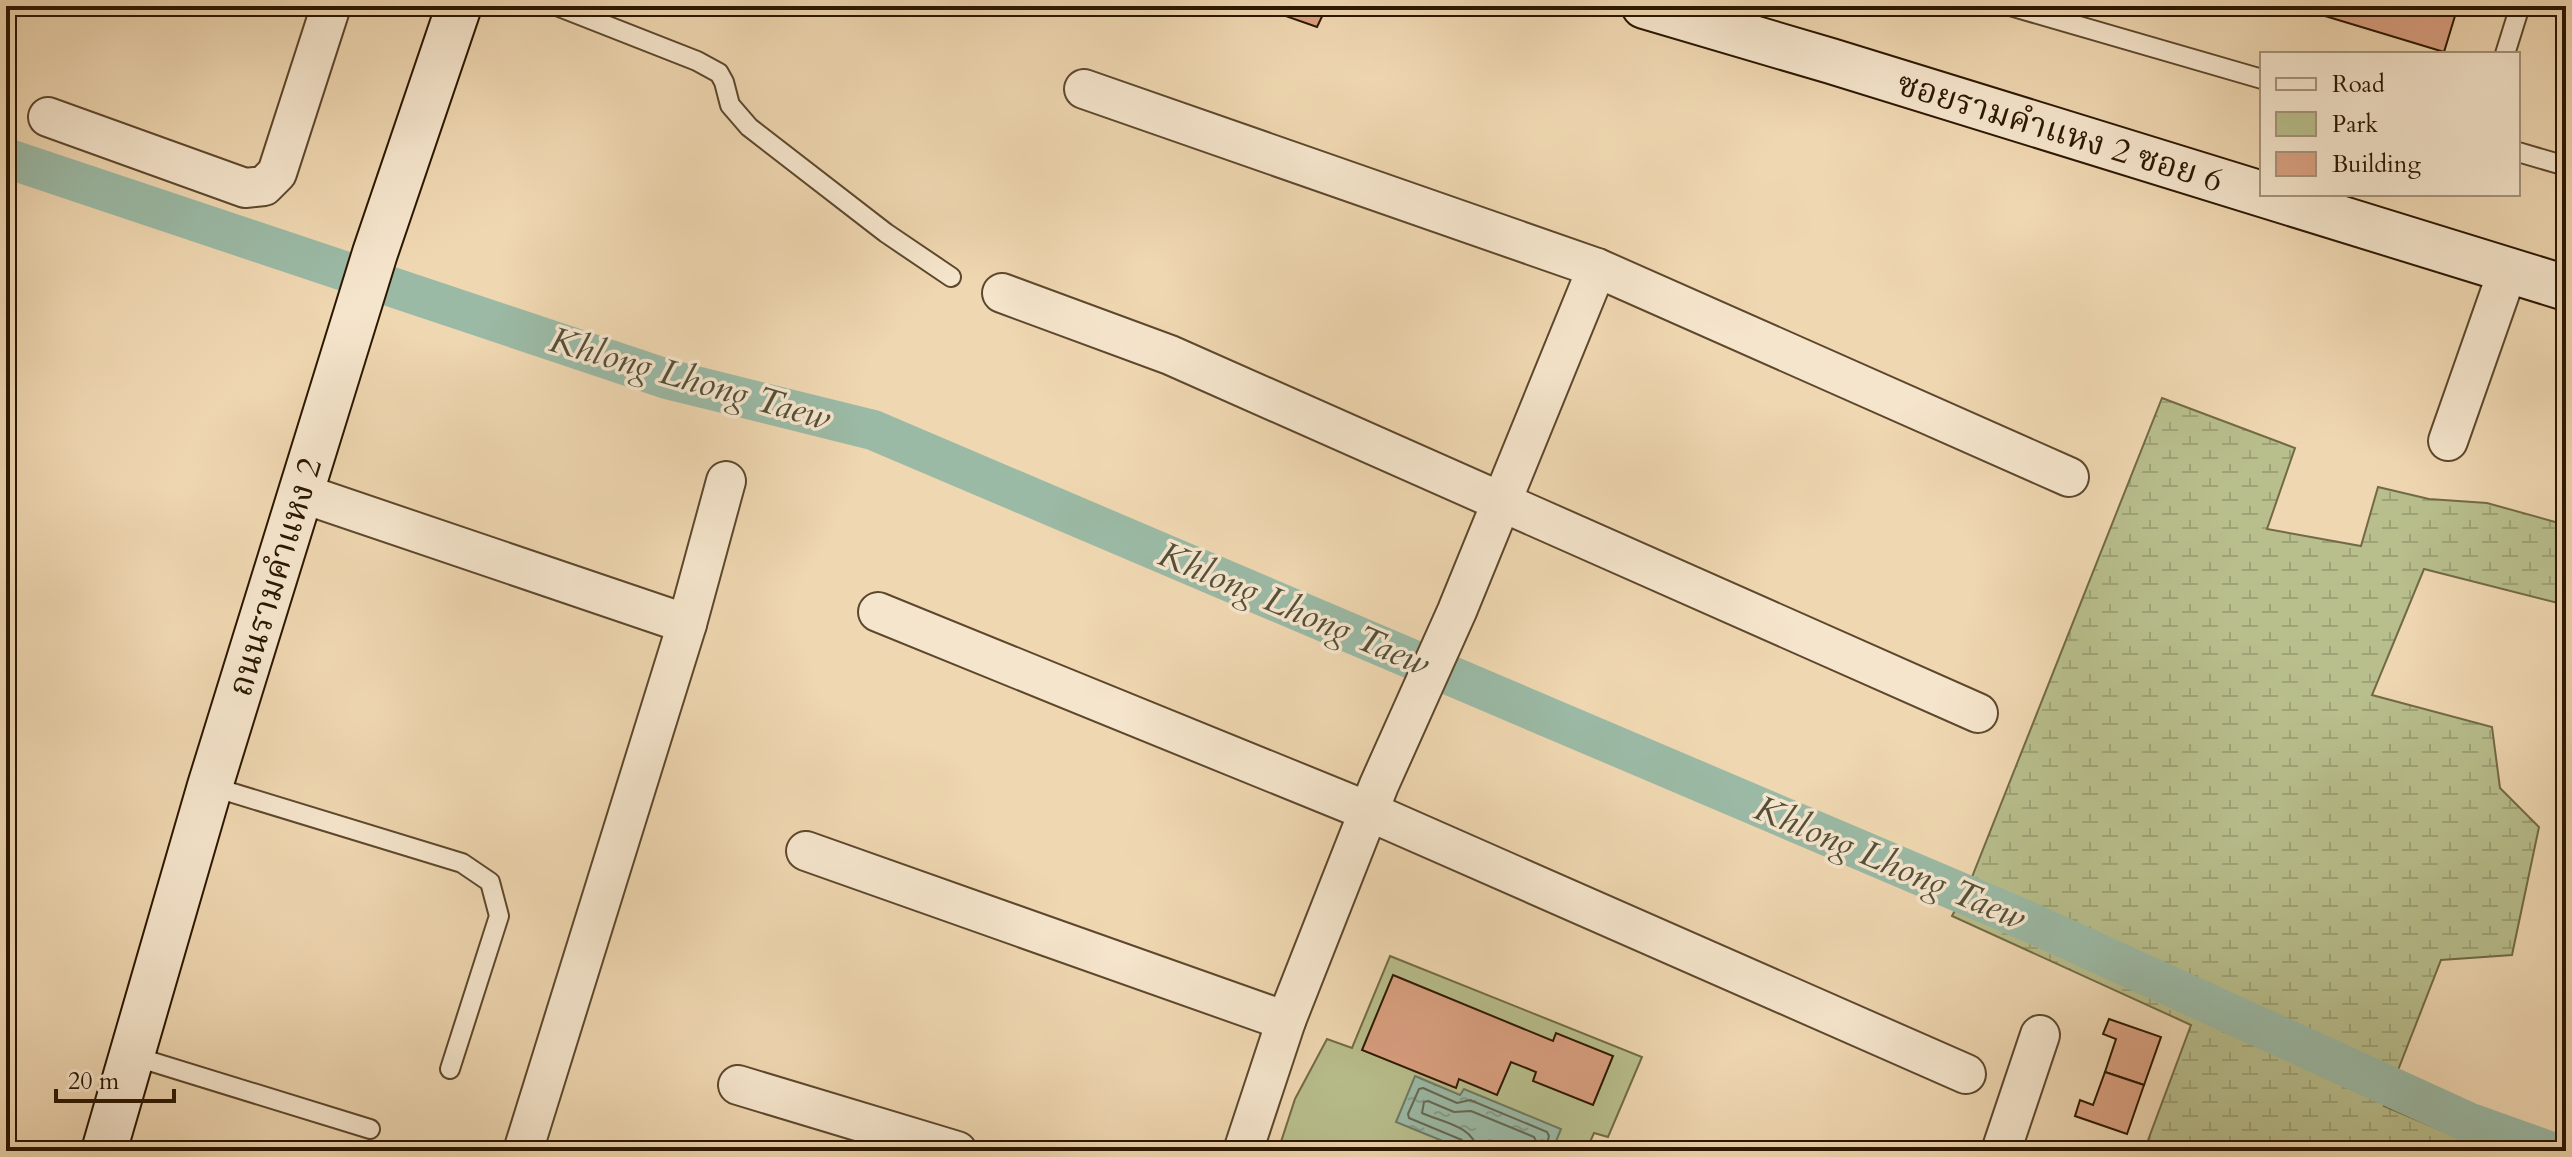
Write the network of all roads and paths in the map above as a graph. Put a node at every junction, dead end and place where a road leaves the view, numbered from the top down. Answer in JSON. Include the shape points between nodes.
{"nodes":[{"id":1,"x":331,"y":6,"type":"edge"},
{"id":2,"x":459,"y":6,"type":"edge"},
{"id":3,"x":557,"y":6,"type":"edge"},
{"id":4,"x":1644,"y":6,"type":"edge"},
{"id":5,"x":2010,"y":6,"type":"edge"},
{"id":6,"x":2520,"y":6,"type":"edge"},
{"id":7,"x":2506,"y":52,"type":"edge"},
{"id":8,"x":2260,"y":78,"type":"edge"},
{"id":9,"x":1084,"y":89,"type":"dead end"},
{"id":10,"x":48,"y":117,"type":"dead end"},
{"id":11,"x":2520,"y":153,"type":"edge"},
{"id":12,"x":2566,"y":166,"type":"edge"},
{"id":13,"x":2260,"y":193,"type":"edge"},
{"id":14,"x":2268,"y":196,"type":"edge"},
{"id":15,"x":1597,"y":268,"type":"junction"},
{"id":16,"x":2508,"y":270,"type":"junction"},
{"id":17,"x":951,"y":277,"type":"dead end"},
{"id":18,"x":2566,"y":288,"type":"edge"},
{"id":19,"x":1002,"y":293,"type":"dead end"},
{"id":20,"x":2448,"y":441,"type":"dead end"},
{"id":21,"x":2069,"y":477,"type":"dead end"},
{"id":22,"x":726,"y":481,"type":"dead end"},
{"id":23,"x":301,"y":493,"type":"junction"},
{"id":24,"x":1502,"y":503,"type":"junction"},
{"id":25,"x":878,"y":612,"type":"dead end"},
{"id":26,"x":687,"y":624,"type":"junction"},
{"id":27,"x":1978,"y":713,"type":"dead end"},
{"id":28,"x":210,"y":786,"type":"junction"},
{"id":29,"x":1370,"y":812,"type":"junction"},
{"id":30,"x":806,"y":851,"type":"dead end"},
{"id":31,"x":1286,"y":1021,"type":"junction"},
{"id":32,"x":2040,"y":1035,"type":"dead end"},
{"id":33,"x":133,"y":1056,"type":"junction"},
{"id":34,"x":450,"y":1069,"type":"dead end"},
{"id":35,"x":1966,"y":1074,"type":"dead end"},
{"id":36,"x":738,"y":1085,"type":"dead end"},
{"id":37,"x":370,"y":1129,"type":"dead end"},
{"id":38,"x":104,"y":1151,"type":"edge"},
{"id":39,"x":523,"y":1151,"type":"edge"},
{"id":40,"x":957,"y":1151,"type":"edge"},
{"id":41,"x":1243,"y":1151,"type":"edge"},
{"id":42,"x":2001,"y":1151,"type":"edge"}],
"edges":[{"from":1,"to":10,"type":"street","via":[[277,173],[264,186],[245,188]]},
{"from":2,"to":23,"type":"main road","name":"ถนนรามคำแหง 2"},
{"from":3,"to":17,"type":"lane","via":[[719,73],[730,105],[749,127]]},
{"from":4,"to":13,"type":"main road","name":"ซอยรามคำแหง 2 ซอย 6"},
{"from":5,"to":8,"type":"lane"},
{"from":6,"to":7,"type":"lane"},
{"from":9,"to":15,"type":"street"},
{"from":11,"to":12,"type":"lane"},
{"from":14,"to":16,"type":"main road","name":"ซอยรามคำแหง 2 ซอย 6"},
{"from":15,"to":21,"type":"street"},
{"from":15,"to":24,"type":"street"},
{"from":16,"to":18,"type":"main road","name":"ซอยรามคำแหง 2 ซอย 6"},
{"from":16,"to":20,"type":"street"},
{"from":19,"to":24,"type":"street","via":[[1170,355]]},
{"from":22,"to":26,"type":"street"},
{"from":23,"to":26,"type":"street"},
{"from":23,"to":28,"type":"main road","name":"ถนนรามคำแหง 2"},
{"from":24,"to":27,"type":"street"},
{"from":24,"to":29,"type":"street"},
{"from":25,"to":29,"type":"street"},
{"from":26,"to":39,"type":"street"},
{"from":28,"to":33,"type":"main road","name":"ถนนรามคำแหง 2"},
{"from":28,"to":34,"type":"lane","via":[[462,863],[490,882],[499,916]]},
{"from":29,"to":31,"type":"street"},
{"from":29,"to":35,"type":"street"},
{"from":30,"to":31,"type":"street"},
{"from":31,"to":41,"type":"street"},
{"from":32,"to":42,"type":"street"},
{"from":33,"to":37,"type":"lane"},
{"from":33,"to":38,"type":"main road","name":"ถนนรามคำแหง 2"},
{"from":36,"to":40,"type":"street"}]}
